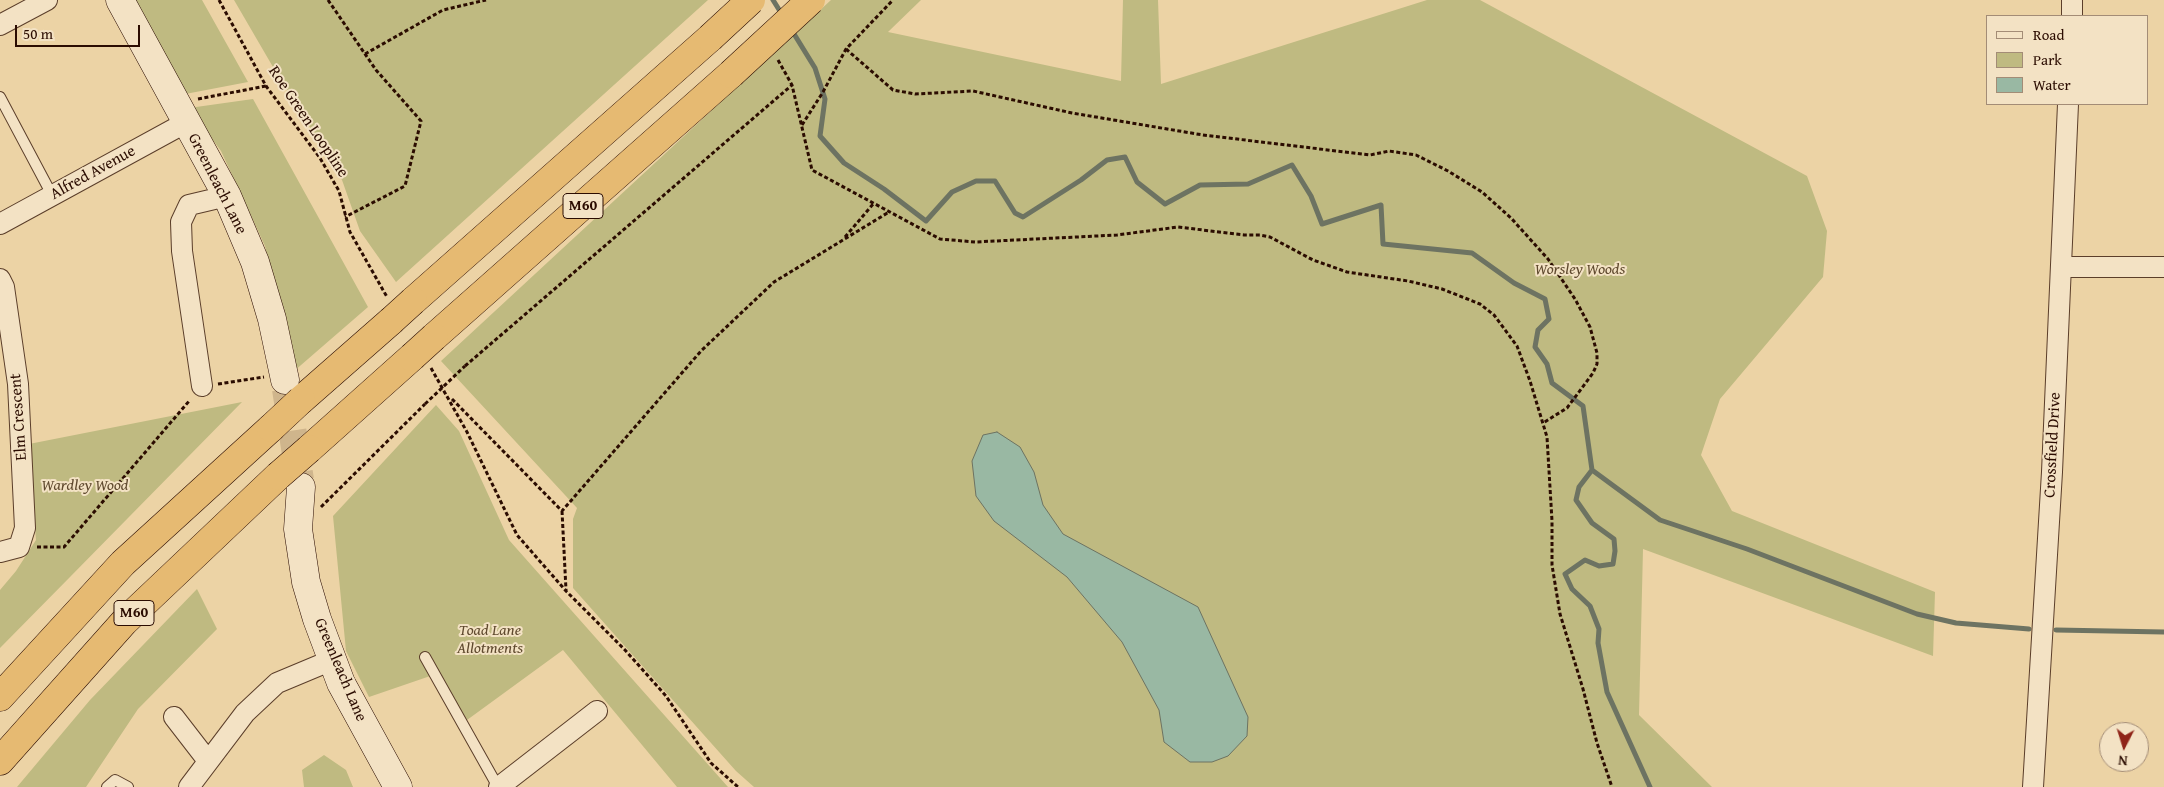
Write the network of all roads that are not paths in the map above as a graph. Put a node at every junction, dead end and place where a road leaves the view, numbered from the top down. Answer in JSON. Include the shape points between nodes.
{"nodes":[{"id":1,"x":47,"y":0,"type":"edge"},
{"id":2,"x":120,"y":0,"type":"edge"},
{"id":3,"x":751,"y":0,"type":"edge"},
{"id":4,"x":811,"y":0,"type":"edge"},
{"id":5,"x":2072,"y":0,"type":"edge"},
{"id":6,"x":2072,"y":15,"type":"edge"},
{"id":7,"x":0,"y":25,"type":"edge"},
{"id":8,"x":0,"y":97,"type":"edge"},
{"id":9,"x":2068,"y":105,"type":"edge"},
{"id":10,"x":180,"y":113,"type":"junction"},
{"id":11,"x":52,"y":195,"type":"junction"},
{"id":12,"x":227,"y":196,"type":"junction"},
{"id":13,"x":0,"y":224,"type":"edge"},
{"id":14,"x":2061,"y":267,"type":"junction"},
{"id":15,"x":2164,"y":267,"type":"edge"},
{"id":16,"x":0,"y":279,"type":"edge"},
{"id":17,"x":290,"y":385,"type":"junction"},
{"id":18,"x":202,"y":386,"type":"road end"},
{"id":19,"x":290,"y":482,"type":"junction"},
{"id":20,"x":9,"y":549,"type":"edge"},
{"id":21,"x":426,"y":657,"type":"dead end"},
{"id":22,"x":332,"y":660,"type":"junction"},
{"id":23,"x":0,"y":697,"type":"edge"},
{"id":24,"x":597,"y":711,"type":"dead end"},
{"id":25,"x":174,"y":717,"type":"dead end"},
{"id":26,"x":0,"y":761,"type":"edge"},
{"id":27,"x":208,"y":761,"type":"junction"},
{"id":28,"x":107,"y":787,"type":"edge"},
{"id":29,"x":128,"y":787,"type":"edge"},
{"id":30,"x":189,"y":787,"type":"edge"},
{"id":31,"x":398,"y":787,"type":"edge"},
{"id":32,"x":498,"y":787,"type":"edge"},
{"id":33,"x":2033,"y":787,"type":"edge"}],
"edges":[{"from":1,"to":7,"type":"street"},
{"from":2,"to":10,"type":"street","name":"Greenleach Lane"},
{"from":3,"to":17,"type":"highway","number":"M60","bridge":true,"via":[[391,321]]},
{"from":4,"to":19,"type":"highway","number":"M60","bridge":true,"via":[[309,449]]},
{"from":5,"to":6,"type":"street"},
{"from":8,"to":11,"type":"lane"},
{"from":9,"to":14,"type":"street","name":"Crossfield Drive"},
{"from":10,"to":11,"type":"street","name":"Alfred Avenue"},
{"from":10,"to":12,"type":"street","name":"Greenleach Lane"},
{"from":11,"to":13,"type":"street","name":"Alfred Avenue"},
{"from":12,"to":17,"type":"street","name":"Greenleach Lane","via":[[255,262]]},
{"from":12,"to":18,"type":"street","via":[[190,205],[181,222],[182,251]]},
{"from":14,"to":15,"type":"street"},
{"from":14,"to":33,"type":"street","name":"Crossfield Drive"},
{"from":16,"to":20,"type":"street","name":"Elm Crescent","via":[[4,287],[18,384],[25,528]]},
{"from":17,"to":23,"type":"highway","number":"M60","bridge":true,"via":[[271,428],[123,562]]},
{"from":19,"to":22,"type":"street","name":"Greenleach Lane","via":[[306,582]]},
{"from":19,"to":26,"type":"highway","number":"M60","via":[[124,622]]},
{"from":21,"to":32,"type":"lane"},
{"from":22,"to":27,"type":"street","via":[[277,683],[245,713]]},
{"from":22,"to":31,"type":"street","name":"Greenleach Lane","via":[[354,709]]},
{"from":24,"to":32,"type":"street"},
{"from":25,"to":27,"type":"street"},
{"from":27,"to":30,"type":"street"},
{"from":28,"to":29,"type":"lane","via":[[115,780]]}]}
